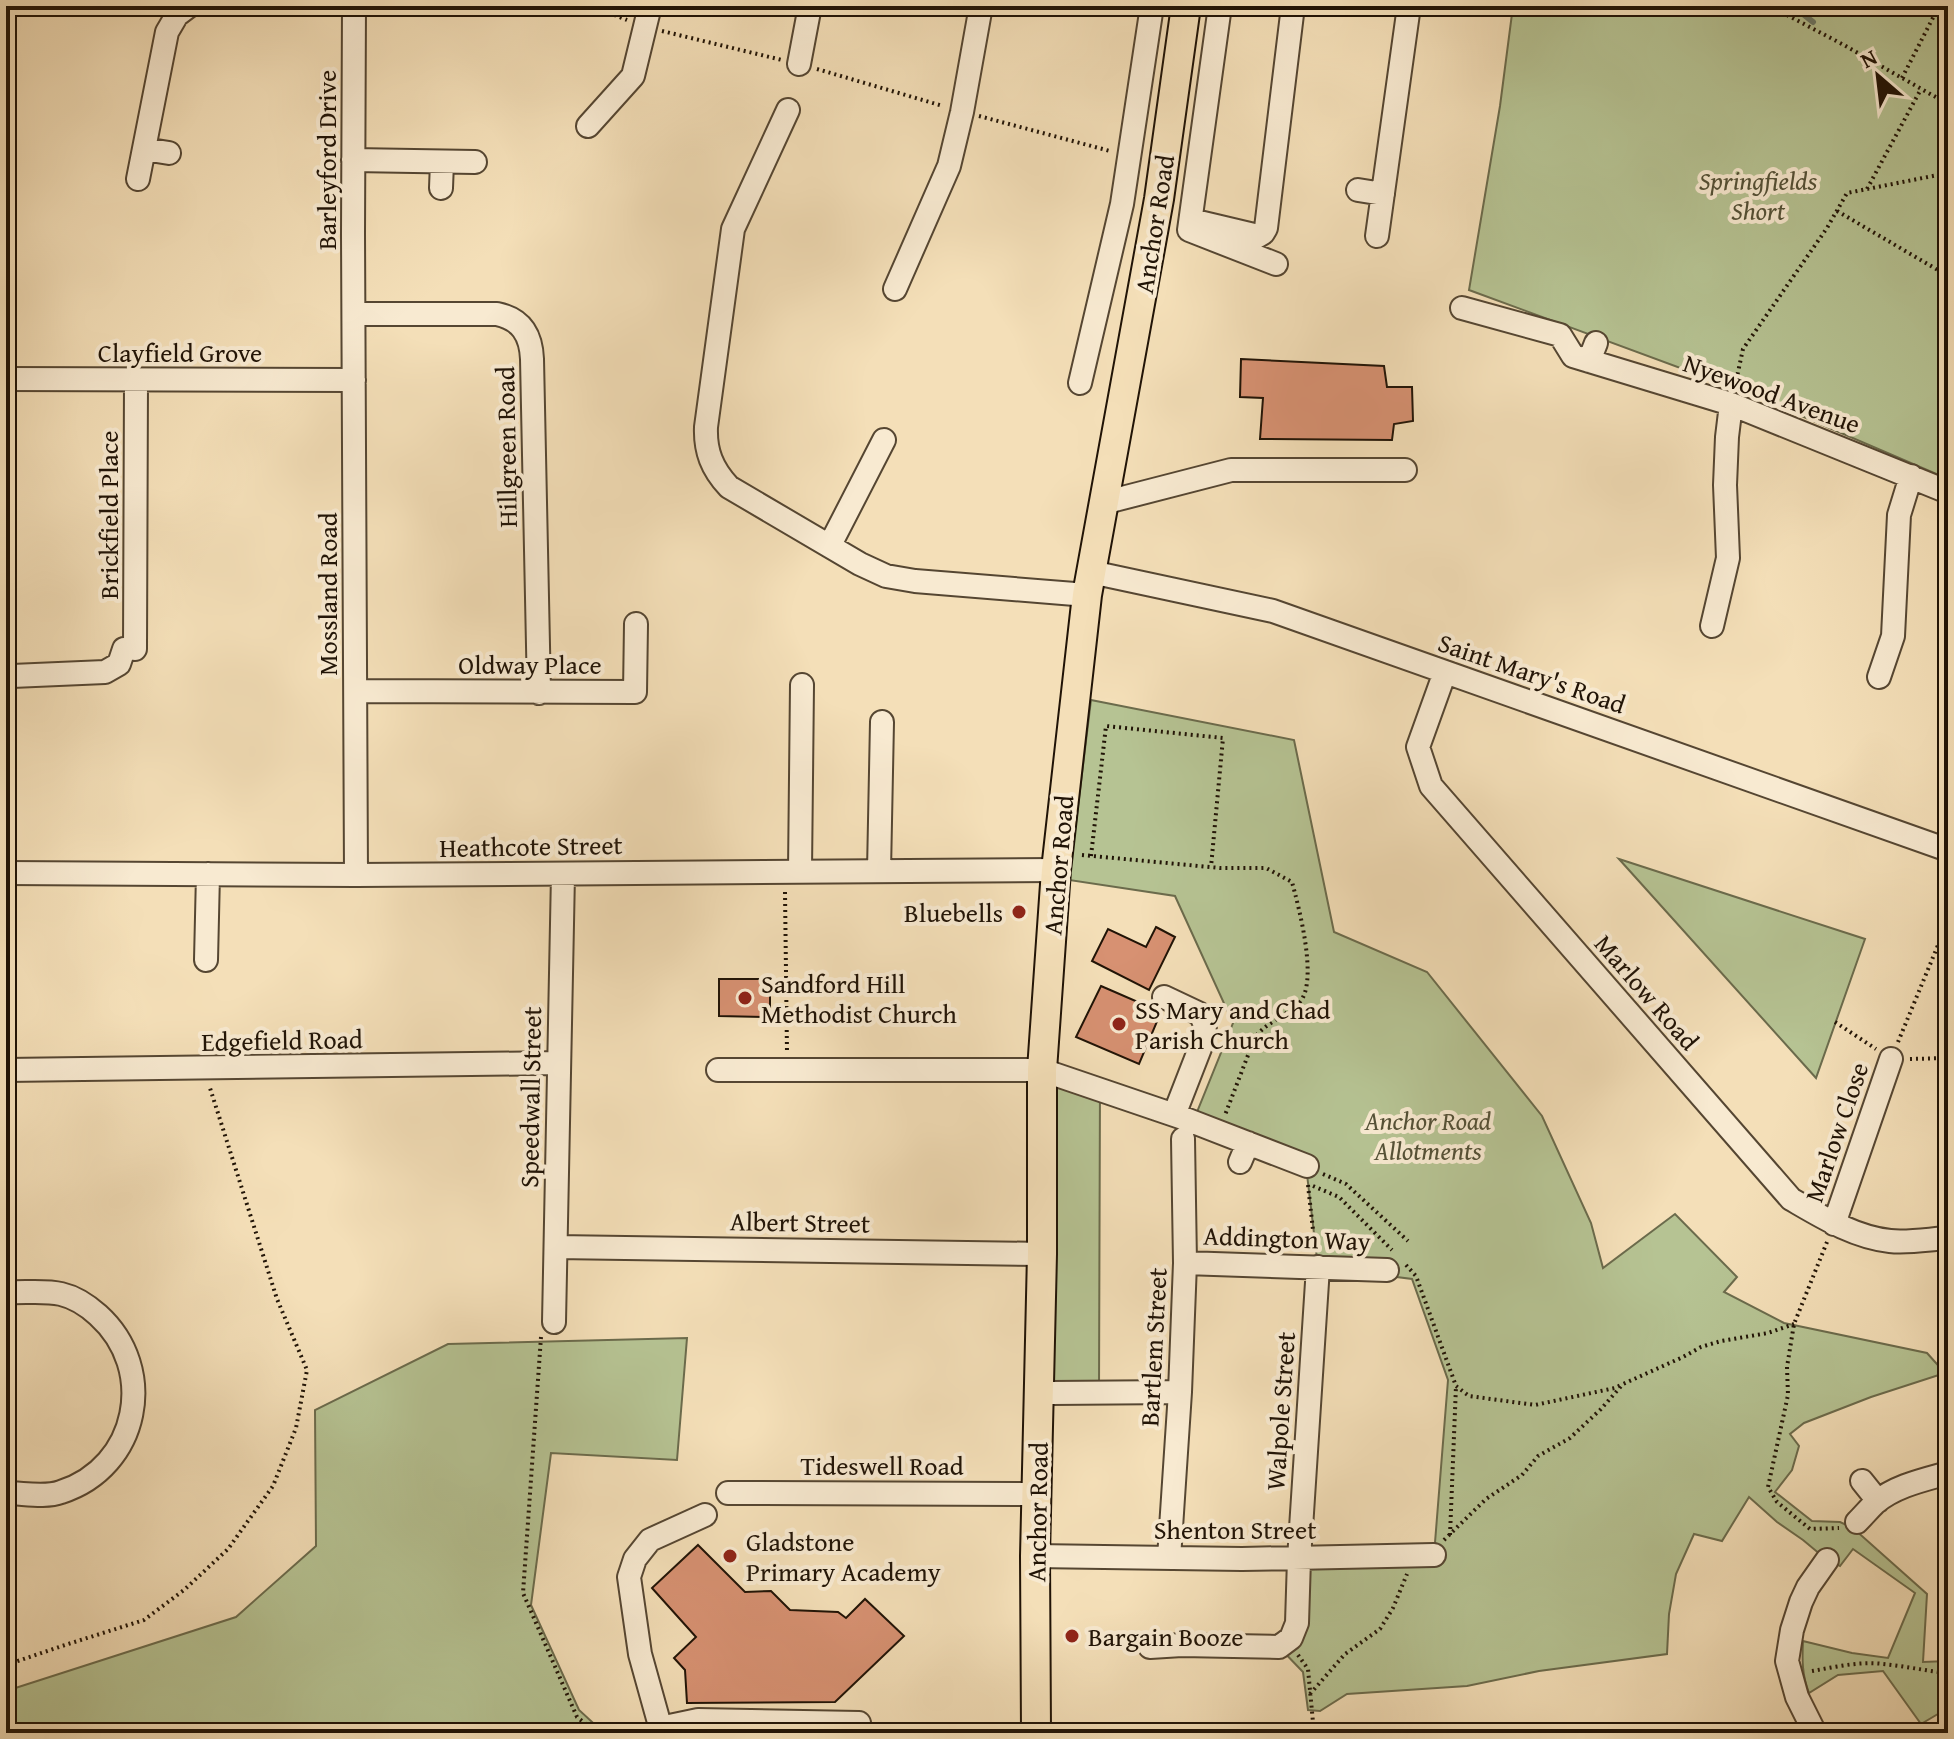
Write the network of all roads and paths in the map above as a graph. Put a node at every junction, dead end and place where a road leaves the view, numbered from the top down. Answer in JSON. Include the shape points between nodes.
{"nodes":[{"id":1,"x":189,"y":6,"type":"edge"},
{"id":2,"x":354,"y":6,"type":"edge"},
{"id":3,"x":650,"y":6,"type":"edge"},
{"id":4,"x":810,"y":6,"type":"edge"},
{"id":5,"x":981,"y":6,"type":"edge"},
{"id":6,"x":1152,"y":6,"type":"edge"},
{"id":7,"x":1186,"y":6,"type":"edge"},
{"id":8,"x":1220,"y":6,"type":"edge"},
{"id":9,"x":1293,"y":6,"type":"edge"},
{"id":10,"x":1409,"y":6,"type":"edge"},
{"id":11,"x":1779,"y":6,"type":"edge"},
{"id":12,"x":1939,"y":6,"type":"edge"},
{"id":13,"x":799,"y":64,"type":"dead end"},
{"id":14,"x":1902,"y":78,"type":"junction"},
{"id":15,"x":1921,"y":89,"type":"junction"},
{"id":16,"x":1948,"y":104,"type":"edge"},
{"id":17,"x":788,"y":110,"type":"dead end"},
{"id":18,"x":962,"y":112,"type":"junction"},
{"id":19,"x":588,"y":126,"type":"dead end"},
{"id":20,"x":144,"y":149,"type":"junction"},
{"id":21,"x":169,"y":153,"type":"dead end"},
{"id":22,"x":1128,"y":156,"type":"junction"},
{"id":23,"x":353,"y":160,"type":"junction"},
{"id":24,"x":442,"y":162,"type":"junction"},
{"id":25,"x":475,"y":162,"type":"dead end"},
{"id":26,"x":1948,"y":173,"type":"edge"},
{"id":27,"x":138,"y":179,"type":"dead end"},
{"id":28,"x":441,"y":188,"type":"dead end"},
{"id":29,"x":1867,"y":189,"type":"junction"},
{"id":30,"x":1358,"y":190,"type":"dead end"},
{"id":31,"x":1383,"y":194,"type":"junction"},
{"id":32,"x":1837,"y":211,"type":"junction"},
{"id":33,"x":1190,"y":225,"type":"junction"},
{"id":34,"x":1377,"y":236,"type":"dead end"},
{"id":35,"x":1276,"y":264,"type":"dead end"},
{"id":36,"x":1948,"y":276,"type":"edge"},
{"id":37,"x":895,"y":289,"type":"dead end"},
{"id":38,"x":1462,"y":308,"type":"dead end"},
{"id":39,"x":354,"y":314,"type":"junction"},
{"id":40,"x":6,"y":379,"type":"edge"},
{"id":41,"x":354,"y":380,"type":"junction"},
{"id":42,"x":136,"y":381,"type":"junction"},
{"id":43,"x":1080,"y":383,"type":"dead end"},
{"id":44,"x":1731,"y":404,"type":"junction"},
{"id":45,"x":884,"y":440,"type":"dead end"},
{"id":46,"x":1405,"y":470,"type":"dead end"},
{"id":47,"x":1911,"y":476,"type":"junction"},
{"id":48,"x":1948,"y":492,"type":"edge"},
{"id":49,"x":1103,"y":503,"type":"junction"},
{"id":50,"x":830,"y":545,"type":"junction"},
{"id":51,"x":1089,"y":583,"type":"junction"},
{"id":52,"x":636,"y":624,"type":"dead end"},
{"id":53,"x":1712,"y":626,"type":"dead end"},
{"id":54,"x":1445,"y":672,"type":"junction"},
{"id":55,"x":12,"y":676,"type":"dead end"},
{"id":56,"x":1879,"y":677,"type":"dead end"},
{"id":57,"x":802,"y":685,"type":"dead end"},
{"id":58,"x":356,"y":691,"type":"junction"},
{"id":59,"x":539,"y":693,"type":"junction"},
{"id":60,"x":882,"y":722,"type":"dead end"},
{"id":61,"x":1948,"y":850,"type":"edge"},
{"id":62,"x":1091,"y":856,"type":"junction"},
{"id":63,"x":1057,"y":861,"type":"junction"},
{"id":64,"x":1211,"y":867,"type":"junction"},
{"id":65,"x":792,"y":871,"type":"junction"},
{"id":66,"x":879,"y":871,"type":"junction"},
{"id":67,"x":6,"y":873,"type":"edge"},
{"id":68,"x":208,"y":874,"type":"junction"},
{"id":69,"x":563,"y":874,"type":"junction"},
{"id":70,"x":356,"y":875,"type":"junction"},
{"id":71,"x":1948,"y":921,"type":"edge"},
{"id":72,"x":206,"y":960,"type":"dead end"},
{"id":73,"x":1164,"y":997,"type":"dead end"},
{"id":74,"x":1835,"y":1022,"type":"dead end"},
{"id":75,"x":1948,"y":1058,"type":"edge"},
{"id":76,"x":1891,"y":1059,"type":"junction"},
{"id":77,"x":559,"y":1063,"type":"junction"},
{"id":78,"x":204,"y":1069,"type":"junction"},
{"id":79,"x":6,"y":1070,"type":"edge"},
{"id":80,"x":718,"y":1070,"type":"dead end"},
{"id":81,"x":787,"y":1070,"type":"junction"},
{"id":82,"x":1042,"y":1070,"type":"junction"},
{"id":83,"x":1174,"y":1115,"type":"junction"},
{"id":84,"x":1219,"y":1132,"type":"junction"},
{"id":85,"x":1183,"y":1139,"type":"dead end"},
{"id":86,"x":1307,"y":1175,"type":"junction"},
{"id":87,"x":1834,"y":1224,"type":"junction"},
{"id":88,"x":1948,"y":1238,"type":"edge"},
{"id":89,"x":1408,"y":1241,"type":"dead end"},
{"id":90,"x":556,"y":1247,"type":"junction"},
{"id":91,"x":1042,"y":1254,"type":"junction"},
{"id":92,"x":1185,"y":1263,"type":"junction"},
{"id":93,"x":1396,"y":1263,"type":"junction"},
{"id":94,"x":1318,"y":1267,"type":"junction"},
{"id":95,"x":6,"y":1292,"type":"edge"},
{"id":96,"x":554,"y":1322,"type":"joint"},
{"id":97,"x":1794,"y":1324,"type":"junction"},
{"id":98,"x":1623,"y":1384,"type":"junction"},
{"id":99,"x":1456,"y":1386,"type":"junction"},
{"id":100,"x":1038,"y":1390,"type":"junction"},
{"id":101,"x":1180,"y":1392,"type":"junction"},
{"id":102,"x":1948,"y":1473,"type":"edge"},
{"id":103,"x":1862,"y":1481,"type":"dead end"},
{"id":104,"x":6,"y":1493,"type":"edge"},
{"id":105,"x":728,"y":1493,"type":"dead end"},
{"id":106,"x":1036,"y":1494,"type":"junction"},
{"id":107,"x":1878,"y":1501,"type":"junction"},
{"id":108,"x":705,"y":1515,"type":"dead end"},
{"id":109,"x":1857,"y":1522,"type":"joint"},
{"id":110,"x":1450,"y":1535,"type":"junction"},
{"id":111,"x":1035,"y":1556,"type":"junction"},
{"id":112,"x":1424,"y":1556,"type":"junction"},
{"id":113,"x":1169,"y":1558,"type":"junction"},
{"id":114,"x":1299,"y":1559,"type":"junction"},
{"id":115,"x":1827,"y":1560,"type":"dead end"},
{"id":116,"x":1787,"y":1575,"type":"dead end"},
{"id":117,"x":1808,"y":1587,"type":"junction"},
{"id":118,"x":1150,"y":1647,"type":"dead end"},
{"id":119,"x":6,"y":1665,"type":"edge"},
{"id":120,"x":1308,"y":1669,"type":"dead end"},
{"id":121,"x":1948,"y":1673,"type":"edge"},
{"id":122,"x":1791,"y":1679,"type":"junction"},
{"id":123,"x":1310,"y":1694,"type":"junction"},
{"id":124,"x":661,"y":1730,"type":"edge"},
{"id":125,"x":1810,"y":1731,"type":"edge"},
{"id":126,"x":597,"y":1733,"type":"edge"},
{"id":127,"x":859,"y":1733,"type":"edge"},
{"id":128,"x":1036,"y":1733,"type":"edge"},
{"id":129,"x":1314,"y":1733,"type":"edge"}],
"edges":[{"from":1,"to":20,"type":"street","via":[[167,32]]},
{"from":2,"to":23,"type":"street","name":"Barleyford Drive"},
{"from":3,"to":19,"type":"street","via":[[633,76]]},
{"from":4,"to":13,"type":"street"},
{"from":5,"to":18,"type":"street"},
{"from":6,"to":22,"type":"street"},
{"from":7,"to":49,"type":"main road","name":"Anchor Road","via":[[1159,199]]},
{"from":8,"to":33,"type":"street"},
{"from":9,"to":33,"type":"street","via":[[1266,228],[1258,236]]},
{"from":10,"to":31,"type":"street"},
{"from":11,"to":14,"type":"path"},
{"from":12,"to":14,"type":"path"},
{"from":14,"to":15,"type":"path"},
{"from":15,"to":16,"type":"path"},
{"from":15,"to":29,"type":"path"},
{"from":17,"to":50,"type":"street","name":"Saint Mary's Road","via":[[733,229],[706,438],[715,470],[729,487]]},
{"from":18,"to":22,"type":"path"},
{"from":18,"to":37,"type":"street","via":[[949,166]]},
{"from":20,"to":21,"type":"street"},
{"from":20,"to":27,"type":"street"},
{"from":22,"to":43,"type":"street","via":[[1122,204]]},
{"from":23,"to":24,"type":"street"},
{"from":23,"to":39,"type":"street","name":"Barleyford Drive"},
{"from":24,"to":25,"type":"street"},
{"from":24,"to":28,"type":"street"},
{"from":26,"to":29,"type":"path"},
{"from":29,"to":32,"type":"path","via":[[1847,193]]},
{"from":30,"to":31,"type":"street"},
{"from":31,"to":34,"type":"street"},
{"from":32,"to":36,"type":"path"},
{"from":32,"to":44,"type":"path","via":[[1743,349]]},
{"from":33,"to":35,"type":"street"},
{"from":38,"to":44,"type":"street","name":"Nyewood Avenue","via":[[1560,335],[1586,353]]},
{"from":39,"to":41,"type":"street","name":"Mossland Road"},
{"from":39,"to":59,"type":"street","name":"Hillgreen Road","via":[[497,314],[515,320],[527,333],[532,359]]},
{"from":40,"to":42,"type":"street","name":"Clayfield Grove"},
{"from":41,"to":42,"type":"street","name":"Clayfield Grove"},
{"from":41,"to":58,"type":"street","name":"Mossland Road"},
{"from":42,"to":55,"type":"street","name":"Brickfield Place","via":[[132,649],[105,672]]},
{"from":44,"to":47,"type":"street","name":"Nyewood Avenue"},
{"from":44,"to":53,"type":"street","via":[[1725,485],[1728,558]]},
{"from":45,"to":50,"type":"street"},
{"from":46,"to":49,"type":"street","via":[[1231,470]]},
{"from":47,"to":48,"type":"street","name":"Nyewood Avenue"},
{"from":47,"to":56,"type":"street","via":[[1899,515],[1893,636]]},
{"from":49,"to":51,"type":"main road","name":"Anchor Road"},
{"from":50,"to":51,"type":"street","name":"Saint Mary's Road","via":[[886,576],[915,581]]},
{"from":51,"to":54,"type":"street","name":"Saint Mary's Road","via":[[1273,611]]},
{"from":51,"to":63,"type":"main road","name":"Anchor Road"},
{"from":52,"to":59,"type":"street","name":"Oldway Place","via":[[635,692]]},
{"from":54,"to":61,"type":"street","name":"Saint Mary's Road"},
{"from":54,"to":87,"type":"street","name":"Marlow Road","via":[[1418,747],[1431,786],[1791,1199]]},
{"from":57,"to":65,"type":"street"},
{"from":58,"to":59,"type":"street","name":"Oldway Place"},
{"from":58,"to":70,"type":"street","name":"Mossland Road"},
{"from":60,"to":66,"type":"street"},
{"from":62,"to":63,"type":"path"},
{"from":62,"to":64,"type":"path"},
{"from":62,"to":64,"type":"path","via":[[1106,726],[1223,738]]},
{"from":63,"to":66,"type":"street","name":"Heathcote Street"},
{"from":63,"to":82,"type":"main road","name":"Anchor Road"},
{"from":64,"to":84,"type":"path","via":[[1266,868],[1292,882],[1310,972],[1303,998],[1255,1037]]},
{"from":65,"to":66,"type":"street","name":"Heathcote Street"},
{"from":65,"to":69,"type":"street","name":"Heathcote Street"},
{"from":65,"to":81,"type":"path"},
{"from":67,"to":68,"type":"street","name":"Heathcote Street"},
{"from":68,"to":70,"type":"street","name":"Heathcote Street"},
{"from":68,"to":72,"type":"street"},
{"from":69,"to":70,"type":"street","name":"Heathcote Street"},
{"from":69,"to":77,"type":"street","name":"Speedwall Street"},
{"from":71,"to":76,"type":"path"},
{"from":73,"to":83,"type":"street","via":[[1200,1014],[1205,1024]]},
{"from":74,"to":76,"type":"path"},
{"from":75,"to":76,"type":"path"},
{"from":76,"to":87,"type":"street","name":"Marlow Close"},
{"from":77,"to":78,"type":"street","name":"Edgefield Road"},
{"from":77,"to":90,"type":"street","name":"Speedwall Street"},
{"from":78,"to":79,"type":"street","name":"Edgefield Road"},
{"from":78,"to":119,"type":"path","via":[[277,1299],[307,1370],[296,1428],[273,1486],[228,1549],[184,1590],[144,1620]]},
{"from":80,"to":81,"type":"street"},
{"from":81,"to":82,"type":"street"},
{"from":82,"to":83,"type":"street"},
{"from":82,"to":91,"type":"main road","name":"Anchor Road"},
{"from":83,"to":84,"type":"street"},
{"from":84,"to":86,"type":"street","via":[[1244,1153]]},
{"from":85,"to":92,"type":"street","name":"Bartlem Street"},
{"from":86,"to":89,"type":"path","via":[[1346,1184]]},
{"from":86,"to":93,"type":"path","via":[[1375,1231]]},
{"from":86,"to":94,"type":"path"},
{"from":87,"to":88,"type":"street","name":"Marlow Road","via":[[1891,1241]]},
{"from":87,"to":97,"type":"path"},
{"from":90,"to":91,"type":"street","name":"Albert Street"},
{"from":90,"to":96,"type":"street","name":"Speedwall Street"},
{"from":91,"to":100,"type":"main road","name":"Anchor Road"},
{"from":92,"to":94,"type":"street","name":"Addington Way"},
{"from":92,"to":101,"type":"street","name":"Bartlem Street"},
{"from":93,"to":94,"type":"street","name":"Addington Way"},
{"from":93,"to":99,"type":"path","via":[[1416,1276]]},
{"from":94,"to":114,"type":"street","name":"Walpole Street"},
{"from":95,"to":104,"type":"street","via":[[61,1294],[92,1310],[125,1351],[134,1404],[119,1446],[89,1479],[57,1494]]},
{"from":96,"to":126,"type":"path","via":[[541,1337],[523,1593],[577,1717]]},
{"from":97,"to":98,"type":"path","via":[[1701,1347]]},
{"from":97,"to":109,"type":"path","via":[[1788,1395],[1768,1487],[1777,1502],[1810,1529],[1853,1528]]},
{"from":98,"to":99,"type":"path","via":[[1535,1405],[1469,1396]]},
{"from":98,"to":110,"type":"path","via":[[1570,1438],[1538,1456]]},
{"from":99,"to":110,"type":"path"},
{"from":100,"to":101,"type":"street"},
{"from":100,"to":106,"type":"main road","name":"Anchor Road"},
{"from":101,"to":113,"type":"street","name":"Bartlem Street"},
{"from":102,"to":107,"type":"street","via":[[1914,1482]]},
{"from":103,"to":107,"type":"street"},
{"from":105,"to":106,"type":"street","name":"Tideswell Road"},
{"from":106,"to":111,"type":"main road","name":"Anchor Road"},
{"from":107,"to":109,"type":"street"},
{"from":108,"to":124,"type":"street","via":[[650,1540],[629,1577],[640,1654]]},
{"from":110,"to":112,"type":"path"},
{"from":111,"to":113,"type":"street","name":"Shenton Street"},
{"from":111,"to":128,"type":"main road","name":"Anchor Road"},
{"from":112,"to":114,"type":"street","name":"Shenton Street"},
{"from":112,"to":123,"type":"path","via":[[1380,1629],[1345,1654]]},
{"from":113,"to":114,"type":"street","name":"Shenton Street"},
{"from":114,"to":118,"type":"street","name":"Walpole Street","via":[[1297,1623],[1291,1638],[1279,1647]]},
{"from":115,"to":117,"type":"street"},
{"from":116,"to":117,"type":"street"},
{"from":117,"to":122,"type":"street","via":[[1789,1645]]},
{"from":120,"to":123,"type":"path"},
{"from":121,"to":122,"type":"path","via":[[1881,1663],[1832,1667]]},
{"from":122,"to":125,"type":"street"},
{"from":123,"to":129,"type":"path"},
{"from":124,"to":127,"type":"street","via":[[698,1720],[859,1723]]}]}
